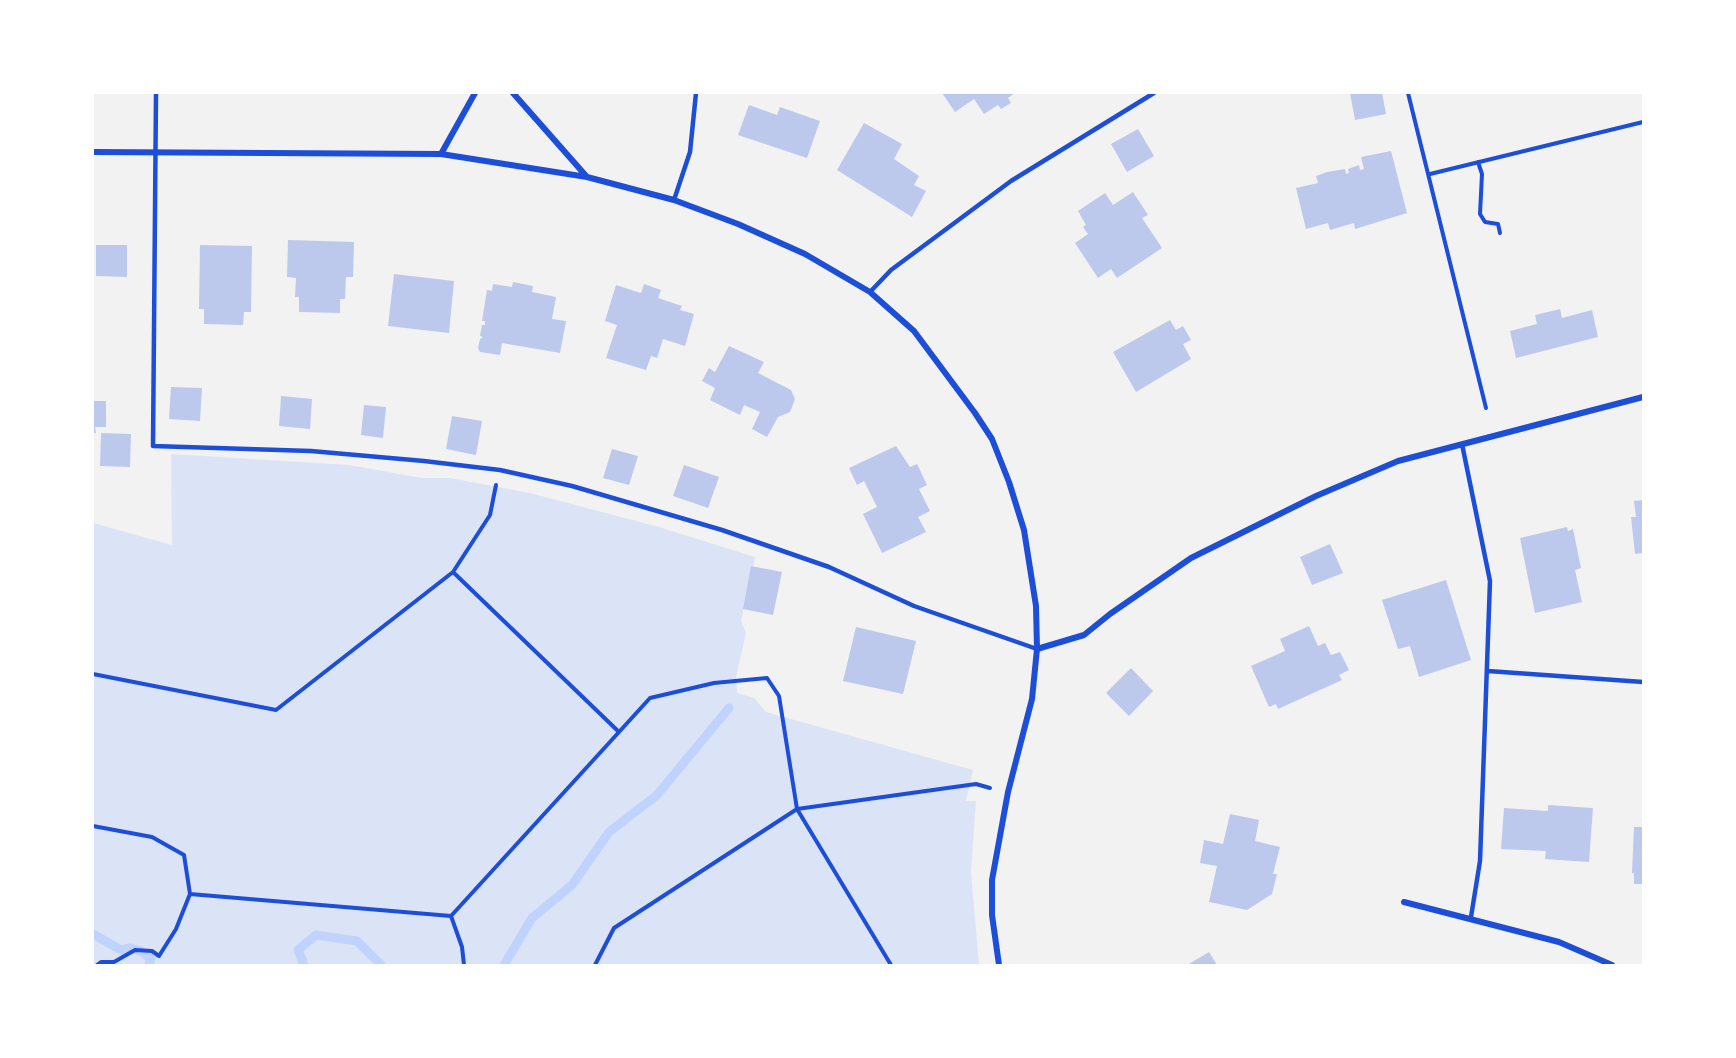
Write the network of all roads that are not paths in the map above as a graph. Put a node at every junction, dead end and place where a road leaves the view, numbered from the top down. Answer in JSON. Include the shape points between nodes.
{"nodes":[{"id":1,"x":156,"y":93,"type":"edge"},
{"id":2,"x":475,"y":93,"type":"edge"},
{"id":3,"x":513,"y":93,"type":"edge"},
{"id":4,"x":696,"y":93,"type":"edge"},
{"id":5,"x":1154,"y":93,"type":"edge"},
{"id":6,"x":93,"y":152,"type":"edge"},
{"id":7,"x":156,"y":152,"type":"junction"},
{"id":8,"x":441,"y":154,"type":"junction"},
{"id":9,"x":587,"y":177,"type":"junction"},
{"id":10,"x":674,"y":200,"type":"junction"},
{"id":11,"x":870,"y":291,"type":"junction"},
{"id":12,"x":1643,"y":397,"type":"edge"},
{"id":13,"x":1462,"y":444,"type":"junction"},
{"id":14,"x":1037,"y":649,"type":"junction"},
{"id":15,"x":1488,"y":671,"type":"junction"},
{"id":16,"x":1643,"y":682,"type":"edge"},
{"id":17,"x":1404,"y":902,"type":"dead end"},
{"id":18,"x":1471,"y":917,"type":"junction"},
{"id":19,"x":999,"y":965,"type":"edge"},
{"id":20,"x":1612,"y":965,"type":"edge"}],
"edges":[{"from":1,"to":7,"type":"lane"},
{"from":2,"to":8,"type":"street"},
{"from":3,"to":9,"type":"street"},
{"from":4,"to":10,"type":"lane","via":[[690,152]]},
{"from":5,"to":11,"type":"lane","via":[[1011,181],[891,270]]},
{"from":6,"to":7,"type":"street"},
{"from":7,"to":8,"type":"street"},
{"from":7,"to":14,"type":"lane","via":[[153,446],[310,451],[500,470],[572,486],[722,530],[829,567],[914,606]]},
{"from":8,"to":9,"type":"street"},
{"from":9,"to":10,"type":"street"},
{"from":10,"to":11,"type":"street","via":[[805,254]]},
{"from":11,"to":14,"type":"street","via":[[914,331],[992,439],[1024,530],[1036,606]]},
{"from":12,"to":13,"type":"street"},
{"from":13,"to":14,"type":"street","via":[[1398,462],[1316,496],[1191,558],[1084,635]]},
{"from":13,"to":15,"type":"lane","via":[[1490,581]]},
{"from":14,"to":19,"type":"street","via":[[1032,699],[1008,792],[992,880]]},
{"from":15,"to":16,"type":"lane"},
{"from":15,"to":18,"type":"lane","via":[[1480,861]]},
{"from":17,"to":18,"type":"street"},
{"from":18,"to":20,"type":"street","via":[[1558,942]]}]}
